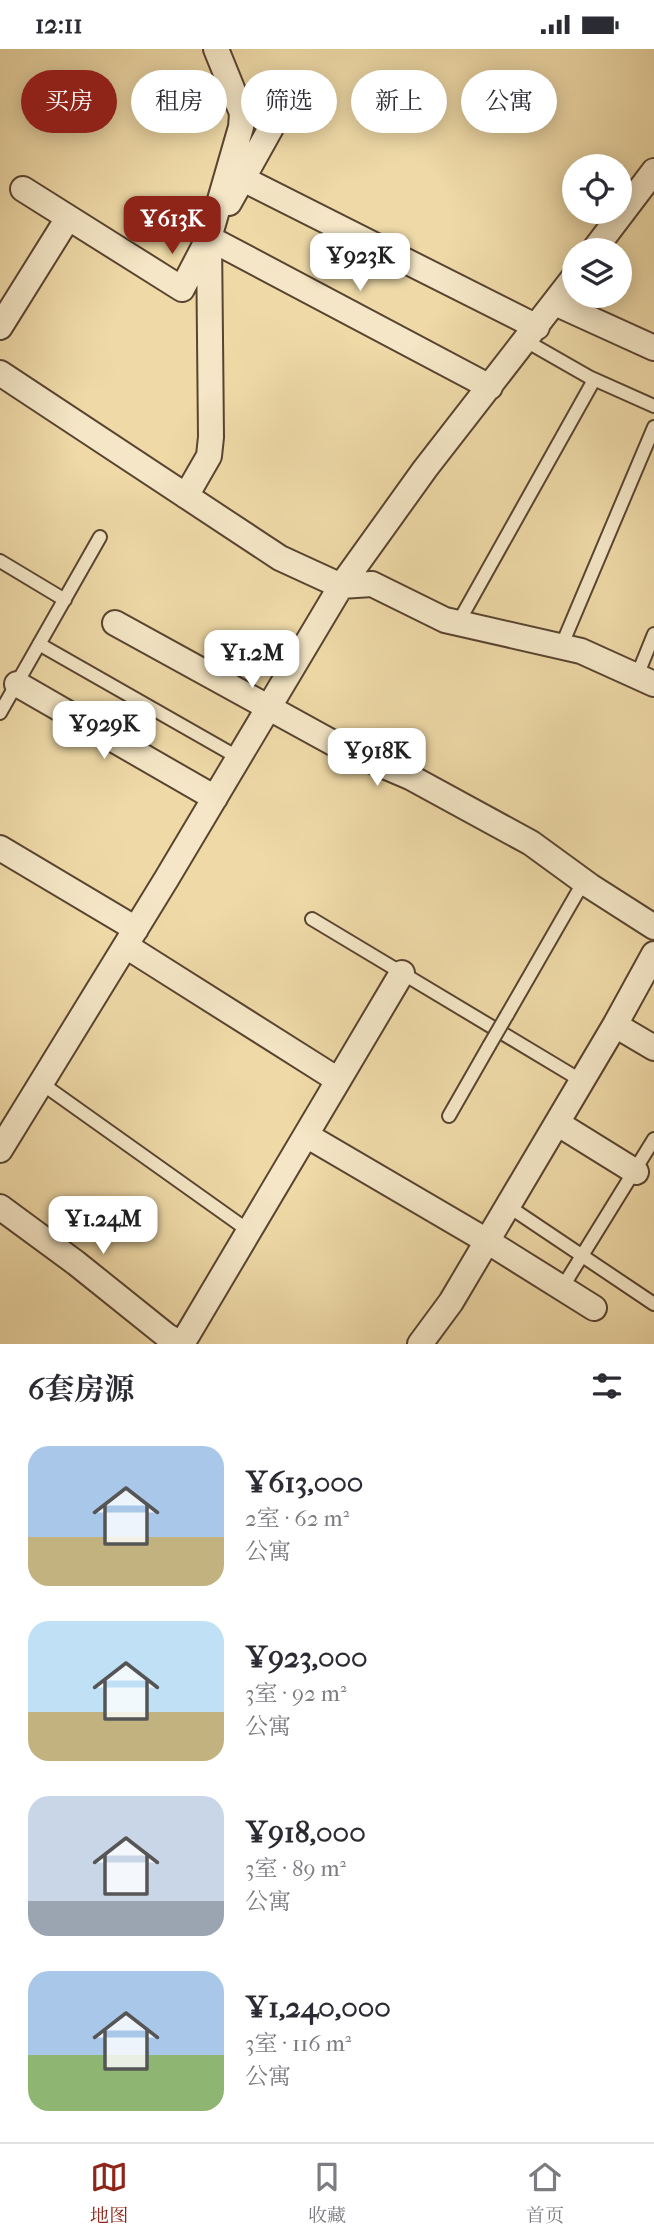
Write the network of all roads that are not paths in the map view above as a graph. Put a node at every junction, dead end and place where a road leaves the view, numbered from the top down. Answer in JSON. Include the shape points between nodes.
{"nodes":[{"id":1,"x":216,"y":49,"type":"edge"},
{"id":2,"x":268,"y":133,"type":"edge"},
{"id":3,"x":654,"y":171,"type":"edge"},
{"id":4,"x":243,"y":179,"type":"junction"},
{"id":5,"x":23,"y":189,"type":"dead end"},
{"id":6,"x":68,"y":218,"type":"junction"},
{"id":7,"x":209,"y":238,"type":"junction"},
{"id":8,"x":603,"y":238,"type":"edge"},
{"id":9,"x":562,"y":293,"type":"edge"},
{"id":10,"x":555,"y":303,"type":"junction"},
{"id":11,"x":0,"y":327,"type":"edge"},
{"id":12,"x":531,"y":334,"type":"junction"},
{"id":13,"x":654,"y":348,"type":"edge"},
{"id":14,"x":0,"y":373,"type":"edge"},
{"id":15,"x":594,"y":380,"type":"junction"},
{"id":16,"x":490,"y":387,"type":"junction"},
{"id":17,"x":654,"y":406,"type":"edge"},
{"id":18,"x":654,"y":427,"type":"edge"},
{"id":19,"x":186,"y":496,"type":"junction"},
{"id":20,"x":100,"y":537,"type":"dead end"},
{"id":21,"x":0,"y":561,"type":"edge"},
{"id":22,"x":341,"y":586,"type":"junction"},
{"id":23,"x":65,"y":600,"type":"junction"},
{"id":24,"x":116,"y":623,"type":"dead end"},
{"id":25,"x":458,"y":623,"type":"junction"},
{"id":26,"x":654,"y":634,"type":"edge"},
{"id":27,"x":39,"y":644,"type":"junction"},
{"id":28,"x":561,"y":647,"type":"junction"},
{"id":29,"x":645,"y":680,"type":"edge"},
{"id":30,"x":17,"y":684,"type":"junction"},
{"id":31,"x":269,"y":706,"type":"junction"},
{"id":32,"x":0,"y":713,"type":"edge"},
{"id":33,"x":239,"y":758,"type":"junction"},
{"id":34,"x":215,"y":798,"type":"junction"},
{"id":35,"x":0,"y":848,"type":"edge"},
{"id":36,"x":584,"y":881,"type":"junction"},
{"id":37,"x":312,"y":919,"type":"dead end"},
{"id":38,"x":654,"y":927,"type":"edge"},
{"id":39,"x":131,"y":938,"type":"junction"},
{"id":40,"x":654,"y":954,"type":"edge"},
{"id":41,"x":402,"y":973,"type":"junction"},
{"id":42,"x":615,"y":1025,"type":"junction"},
{"id":43,"x":654,"y":1048,"type":"edge"},
{"id":44,"x":338,"y":1080,"type":"junction"},
{"id":45,"x":582,"y":1081,"type":"junction"},
{"id":46,"x":41,"y":1083,"type":"junction"},
{"id":47,"x":449,"y":1116,"type":"dead end"},
{"id":48,"x":557,"y":1123,"type":"junction"},
{"id":49,"x":306,"y":1135,"type":"junction"},
{"id":50,"x":654,"y":1139,"type":"edge"},
{"id":51,"x":0,"y":1150,"type":"edge"},
{"id":52,"x":636,"y":1172,"type":"junction"},
{"id":53,"x":508,"y":1206,"type":"junction"},
{"id":54,"x":0,"y":1207,"type":"edge"},
{"id":55,"x":249,"y":1231,"type":"junction"},
{"id":56,"x":487,"y":1241,"type":"junction"},
{"id":57,"x":583,"y":1256,"type":"junction"},
{"id":58,"x":562,"y":1288,"type":"junction"},
{"id":59,"x":654,"y":1304,"type":"edge"},
{"id":60,"x":594,"y":1308,"type":"dead end"},
{"id":61,"x":181,"y":1344,"type":"edge"},
{"id":62,"x":420,"y":1344,"type":"edge"}],
"edges":[{"from":1,"to":7,"type":"street","via":[[242,113]]},
{"from":2,"to":4,"type":"street"},
{"from":3,"to":8,"type":"street"},
{"from":4,"to":7,"type":"street"},
{"from":4,"to":12,"type":"street"},
{"from":5,"to":6,"type":"street"},
{"from":6,"to":7,"type":"street","via":[[182,289]]},
{"from":6,"to":11,"type":"street"},
{"from":7,"to":16,"type":"street"},
{"from":7,"to":19,"type":"street","via":[[211,437],[209,456]]},
{"from":9,"to":10,"type":"street"},
{"from":10,"to":12,"type":"street"},
{"from":10,"to":13,"type":"street"},
{"from":12,"to":15,"type":"lane"},
{"from":12,"to":16,"type":"street"},
{"from":14,"to":19,"type":"street"},
{"from":15,"to":17,"type":"lane"},
{"from":15,"to":25,"type":"lane"},
{"from":16,"to":22,"type":"street"},
{"from":18,"to":28,"type":"lane"},
{"from":19,"to":22,"type":"street","via":[[281,558]]},
{"from":20,"to":23,"type":"lane"},
{"from":21,"to":23,"type":"lane"},
{"from":22,"to":25,"type":"street","via":[[372,584]]},
{"from":22,"to":31,"type":"street"},
{"from":23,"to":27,"type":"lane"},
{"from":24,"to":31,"type":"street"},
{"from":25,"to":28,"type":"street"},
{"from":26,"to":29,"type":"lane"},
{"from":27,"to":30,"type":"lane"},
{"from":27,"to":33,"type":"lane"},
{"from":28,"to":29,"type":"street","via":[[581,651]]},
{"from":30,"to":32,"type":"lane"},
{"from":30,"to":34,"type":"street"},
{"from":31,"to":33,"type":"street"},
{"from":31,"to":36,"type":"street","via":[[519,837]]},
{"from":33,"to":34,"type":"street"},
{"from":34,"to":39,"type":"street"},
{"from":35,"to":39,"type":"street"},
{"from":36,"to":38,"type":"street"},
{"from":36,"to":47,"type":"lane","bridge":true},
{"from":37,"to":41,"type":"lane"},
{"from":39,"to":44,"type":"street"},
{"from":39,"to":46,"type":"street"},
{"from":40,"to":42,"type":"street"},
{"from":41,"to":44,"type":"street"},
{"from":41,"to":45,"type":"lane"},
{"from":42,"to":43,"type":"street"},
{"from":42,"to":45,"type":"street"},
{"from":44,"to":49,"type":"street"},
{"from":45,"to":48,"type":"street"},
{"from":46,"to":51,"type":"street"},
{"from":46,"to":55,"type":"lane"},
{"from":48,"to":52,"type":"street"},
{"from":48,"to":53,"type":"street"},
{"from":49,"to":55,"type":"street"},
{"from":49,"to":56,"type":"street"},
{"from":50,"to":52,"type":"lane"},
{"from":52,"to":57,"type":"lane"},
{"from":53,"to":56,"type":"street"},
{"from":53,"to":57,"type":"lane"},
{"from":54,"to":61,"type":"street"},
{"from":55,"to":61,"type":"street"},
{"from":56,"to":58,"type":"street"},
{"from":56,"to":62,"type":"street"},
{"from":57,"to":58,"type":"lane"},
{"from":57,"to":59,"type":"lane"},
{"from":58,"to":60,"type":"street"}]}
